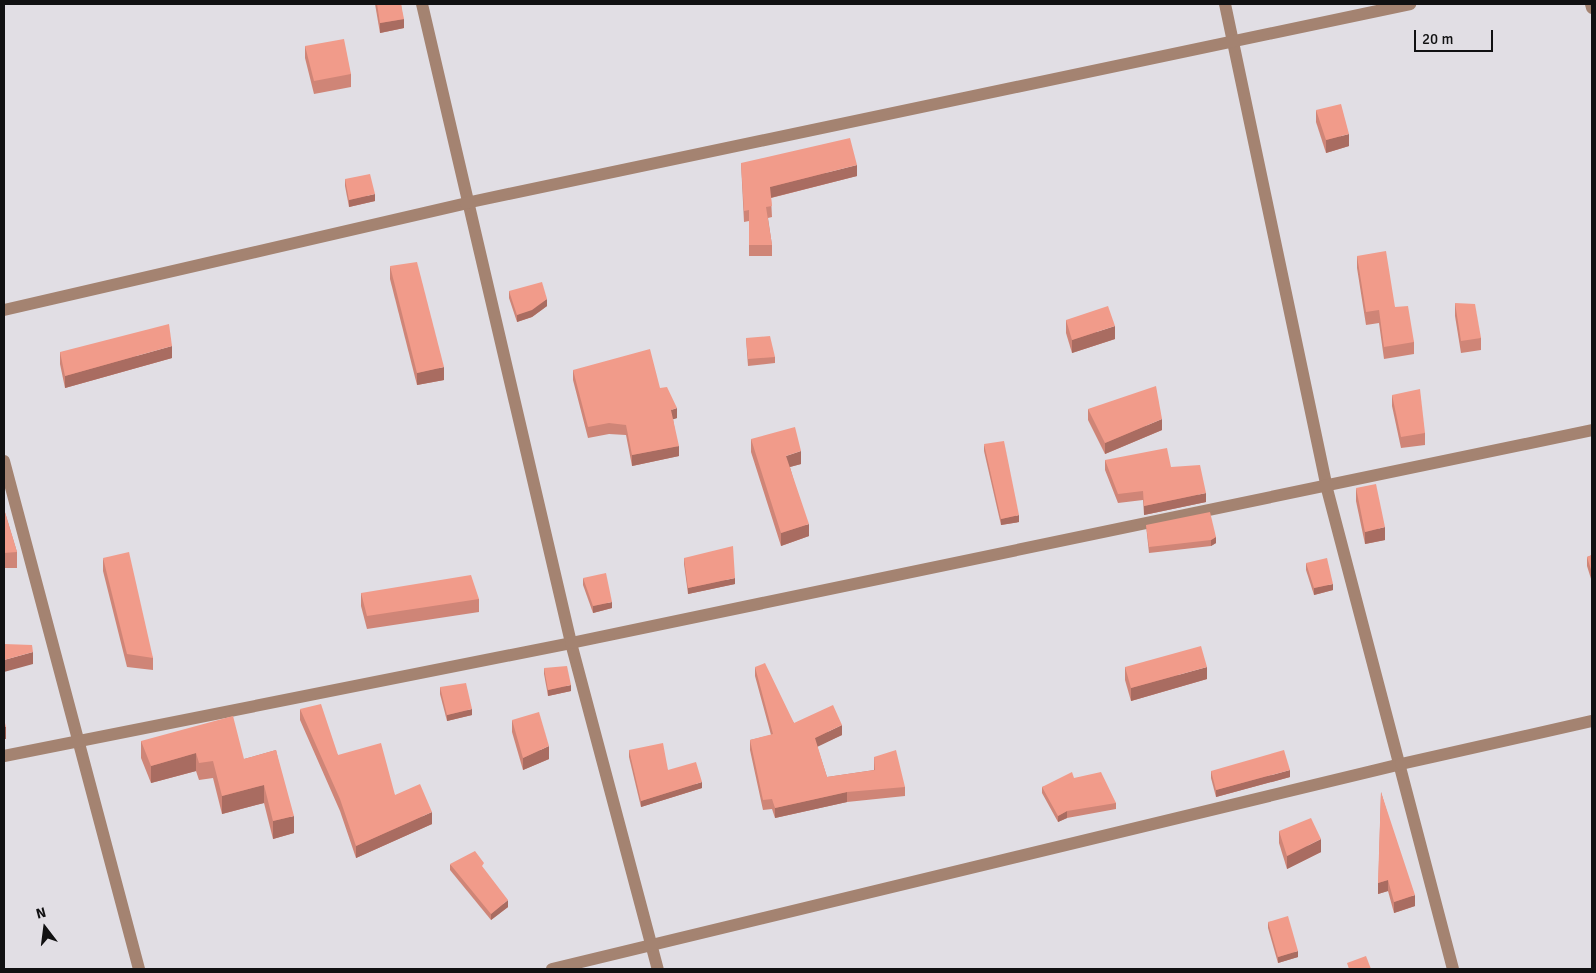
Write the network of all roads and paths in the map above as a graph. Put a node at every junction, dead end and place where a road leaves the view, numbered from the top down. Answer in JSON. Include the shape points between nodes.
{"nodes":[{"id":1,"x":422,"y":4,"type":"edge"},
{"id":2,"x":1225,"y":4,"type":"edge"},
{"id":3,"x":1410,"y":4,"type":"edge"},
{"id":4,"x":1591,"y":4,"type":"edge"},
{"id":5,"x":1592,"y":8,"type":"edge"},
{"id":6,"x":1234,"y":43,"type":"junction"},
{"id":7,"x":466,"y":203,"type":"junction"},
{"id":8,"x":4,"y":310,"type":"edge"},
{"id":9,"x":1592,"y":430,"type":"edge"},
{"id":10,"x":4,"y":461,"type":"edge"},
{"id":11,"x":1326,"y":485,"type":"junction"},
{"id":12,"x":571,"y":643,"type":"junction"},
{"id":13,"x":1592,"y":721,"type":"edge"},
{"id":14,"x":78,"y":741,"type":"junction"},
{"id":15,"x":4,"y":756,"type":"edge"},
{"id":16,"x":1401,"y":764,"type":"junction"},
{"id":17,"x":653,"y":944,"type":"junction"},
{"id":18,"x":139,"y":969,"type":"edge"},
{"id":19,"x":552,"y":969,"type":"edge"},
{"id":20,"x":658,"y":969,"type":"edge"},
{"id":21,"x":1453,"y":969,"type":"edge"}],
"edges":[{"from":1,"to":7,"type":"street"},
{"from":2,"to":6,"type":"street"},
{"from":3,"to":6,"type":"street"},
{"from":4,"to":5,"type":"street"},
{"from":6,"to":7,"type":"street"},
{"from":6,"to":11,"type":"street"},
{"from":7,"to":8,"type":"street"},
{"from":7,"to":12,"type":"street"},
{"from":9,"to":11,"type":"street"},
{"from":10,"to":14,"type":"street"},
{"from":11,"to":12,"type":"street"},
{"from":11,"to":16,"type":"street"},
{"from":12,"to":14,"type":"street"},
{"from":12,"to":17,"type":"street"},
{"from":13,"to":16,"type":"street"},
{"from":14,"to":15,"type":"street"},
{"from":14,"to":18,"type":"street"},
{"from":16,"to":17,"type":"street"},
{"from":16,"to":21,"type":"street"},
{"from":17,"to":19,"type":"street"},
{"from":17,"to":20,"type":"street"}]}
